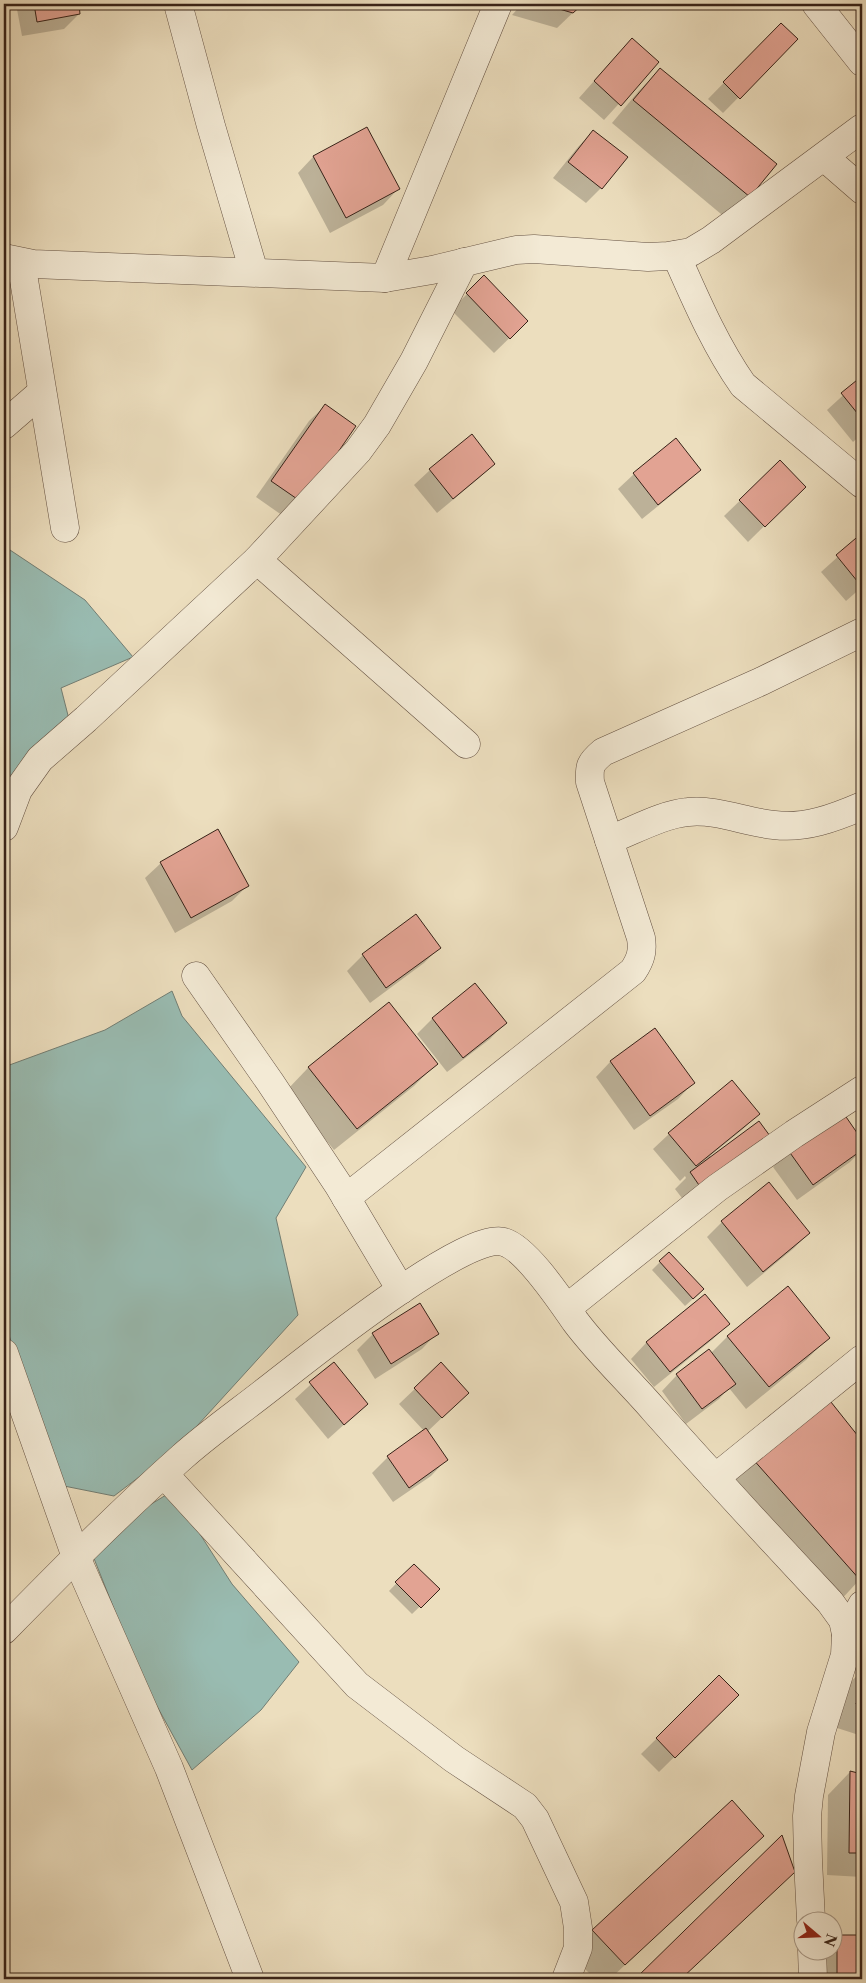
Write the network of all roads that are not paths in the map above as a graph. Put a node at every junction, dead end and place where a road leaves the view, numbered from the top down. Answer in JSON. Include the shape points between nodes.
{"nodes":[{"id":1,"x":178,"y":4,"type":"edge"},
{"id":2,"x":498,"y":4,"type":"edge"},
{"id":3,"x":816,"y":4,"type":"edge"},
{"id":4,"x":862,"y":62,"type":"edge"},
{"id":5,"x":862,"y":128,"type":"edge"},
{"id":6,"x":824,"y":156,"type":"junction"},
{"id":7,"x":862,"y":190,"type":"edge"},
{"id":8,"x":676,"y":255,"type":"junction"},
{"id":9,"x":12,"y":260,"type":"edge"},
{"id":10,"x":464,"y":262,"type":"junction"},
{"id":11,"x":254,"y":272,"type":"junction"},
{"id":12,"x":385,"y":278,"type":"junction"},
{"id":13,"x":42,"y":392,"type":"junction"},
{"id":14,"x":4,"y":425,"type":"edge"},
{"id":15,"x":862,"y":484,"type":"edge"},
{"id":16,"x":65,"y":528,"type":"dead end"},
{"id":17,"x":257,"y":560,"type":"junction"},
{"id":18,"x":862,"y":632,"type":"edge"},
{"id":19,"x":466,"y":744,"type":"dead end"},
{"id":20,"x":862,"y":806,"type":"edge"},
{"id":21,"x":4,"y":827,"type":"edge"},
{"id":22,"x":609,"y":840,"type":"junction"},
{"id":23,"x":196,"y":976,"type":"dead end"},
{"id":24,"x":862,"y":1090,"type":"edge"},
{"id":25,"x":346,"y":1198,"type":"junction"},
{"id":26,"x":401,"y":1290,"type":"junction"},
{"id":27,"x":567,"y":1308,"type":"junction"},
{"id":28,"x":4,"y":1353,"type":"edge"},
{"id":29,"x":862,"y":1359,"type":"edge"},
{"id":30,"x":164,"y":1474,"type":"junction"},
{"id":31,"x":715,"y":1478,"type":"junction"},
{"id":32,"x":76,"y":1557,"type":"junction"},
{"id":33,"x":862,"y":1605,"type":"edge"},
{"id":34,"x":4,"y":1630,"type":"edge"},
{"id":35,"x":846,"y":1634,"type":"junction"},
{"id":36,"x":811,"y":1910,"type":"edge"},
{"id":37,"x":812,"y":1960,"type":"edge"},
{"id":38,"x":250,"y":1979,"type":"edge"},
{"id":39,"x":566,"y":1979,"type":"edge"},
{"id":40,"x":813,"y":1979,"type":"edge"}],
"edges":[{"from":1,"to":11,"type":"street"},
{"from":2,"to":12,"type":"street"},
{"from":3,"to":4,"type":"street"},
{"from":5,"to":6,"type":"street"},
{"from":6,"to":7,"type":"street"},
{"from":6,"to":8,"type":"street","via":[[711,240],[692,252]]},
{"from":8,"to":10,"type":"street","via":[[648,257],[534,249]]},
{"from":8,"to":15,"type":"street","via":[[712,335],[743,385]]},
{"from":9,"to":11,"type":"street","via":[[33,264]]},
{"from":9,"to":13,"type":"street"},
{"from":10,"to":12,"type":"street"},
{"from":10,"to":17,"type":"street","via":[[414,361],[377,425],[335,478]]},
{"from":11,"to":12,"type":"street"},
{"from":13,"to":14,"type":"street"},
{"from":13,"to":16,"type":"street"},
{"from":17,"to":19,"type":"street"},
{"from":17,"to":21,"type":"street","via":[[40,759],[18,790]]},
{"from":18,"to":22,"type":"street","via":[[603,752],[589,770]]},
{"from":20,"to":22,"type":"street","via":[[817,823],[775,826],[707,812],[688,812],[672,815]]},
{"from":22,"to":25,"type":"street","via":[[641,938],[643,949],[633,971]]},
{"from":23,"to":25,"type":"street"},
{"from":24,"to":27,"type":"street","via":[[717,1188]]},
{"from":25,"to":26,"type":"street"},
{"from":26,"to":27,"type":"street","via":[[454,1257],[500,1240],[527,1259]]},
{"from":26,"to":30,"type":"street","via":[[238,1413]]},
{"from":27,"to":31,"type":"street"},
{"from":28,"to":32,"type":"street"},
{"from":29,"to":31,"type":"street"},
{"from":30,"to":32,"type":"street"},
{"from":30,"to":39,"type":"street","via":[[357,1685],[454,1759],[525,1806],[535,1819],[574,1902],[578,1948]]},
{"from":31,"to":35,"type":"street","via":[[830,1602],[843,1620]]},
{"from":32,"to":34,"type":"street"},
{"from":32,"to":38,"type":"street","via":[[169,1768]]},
{"from":33,"to":35,"type":"street"},
{"from":35,"to":36,"type":"street","via":[[845,1655],[821,1732],[809,1796]]},
{"from":37,"to":40,"type":"street"}]}
